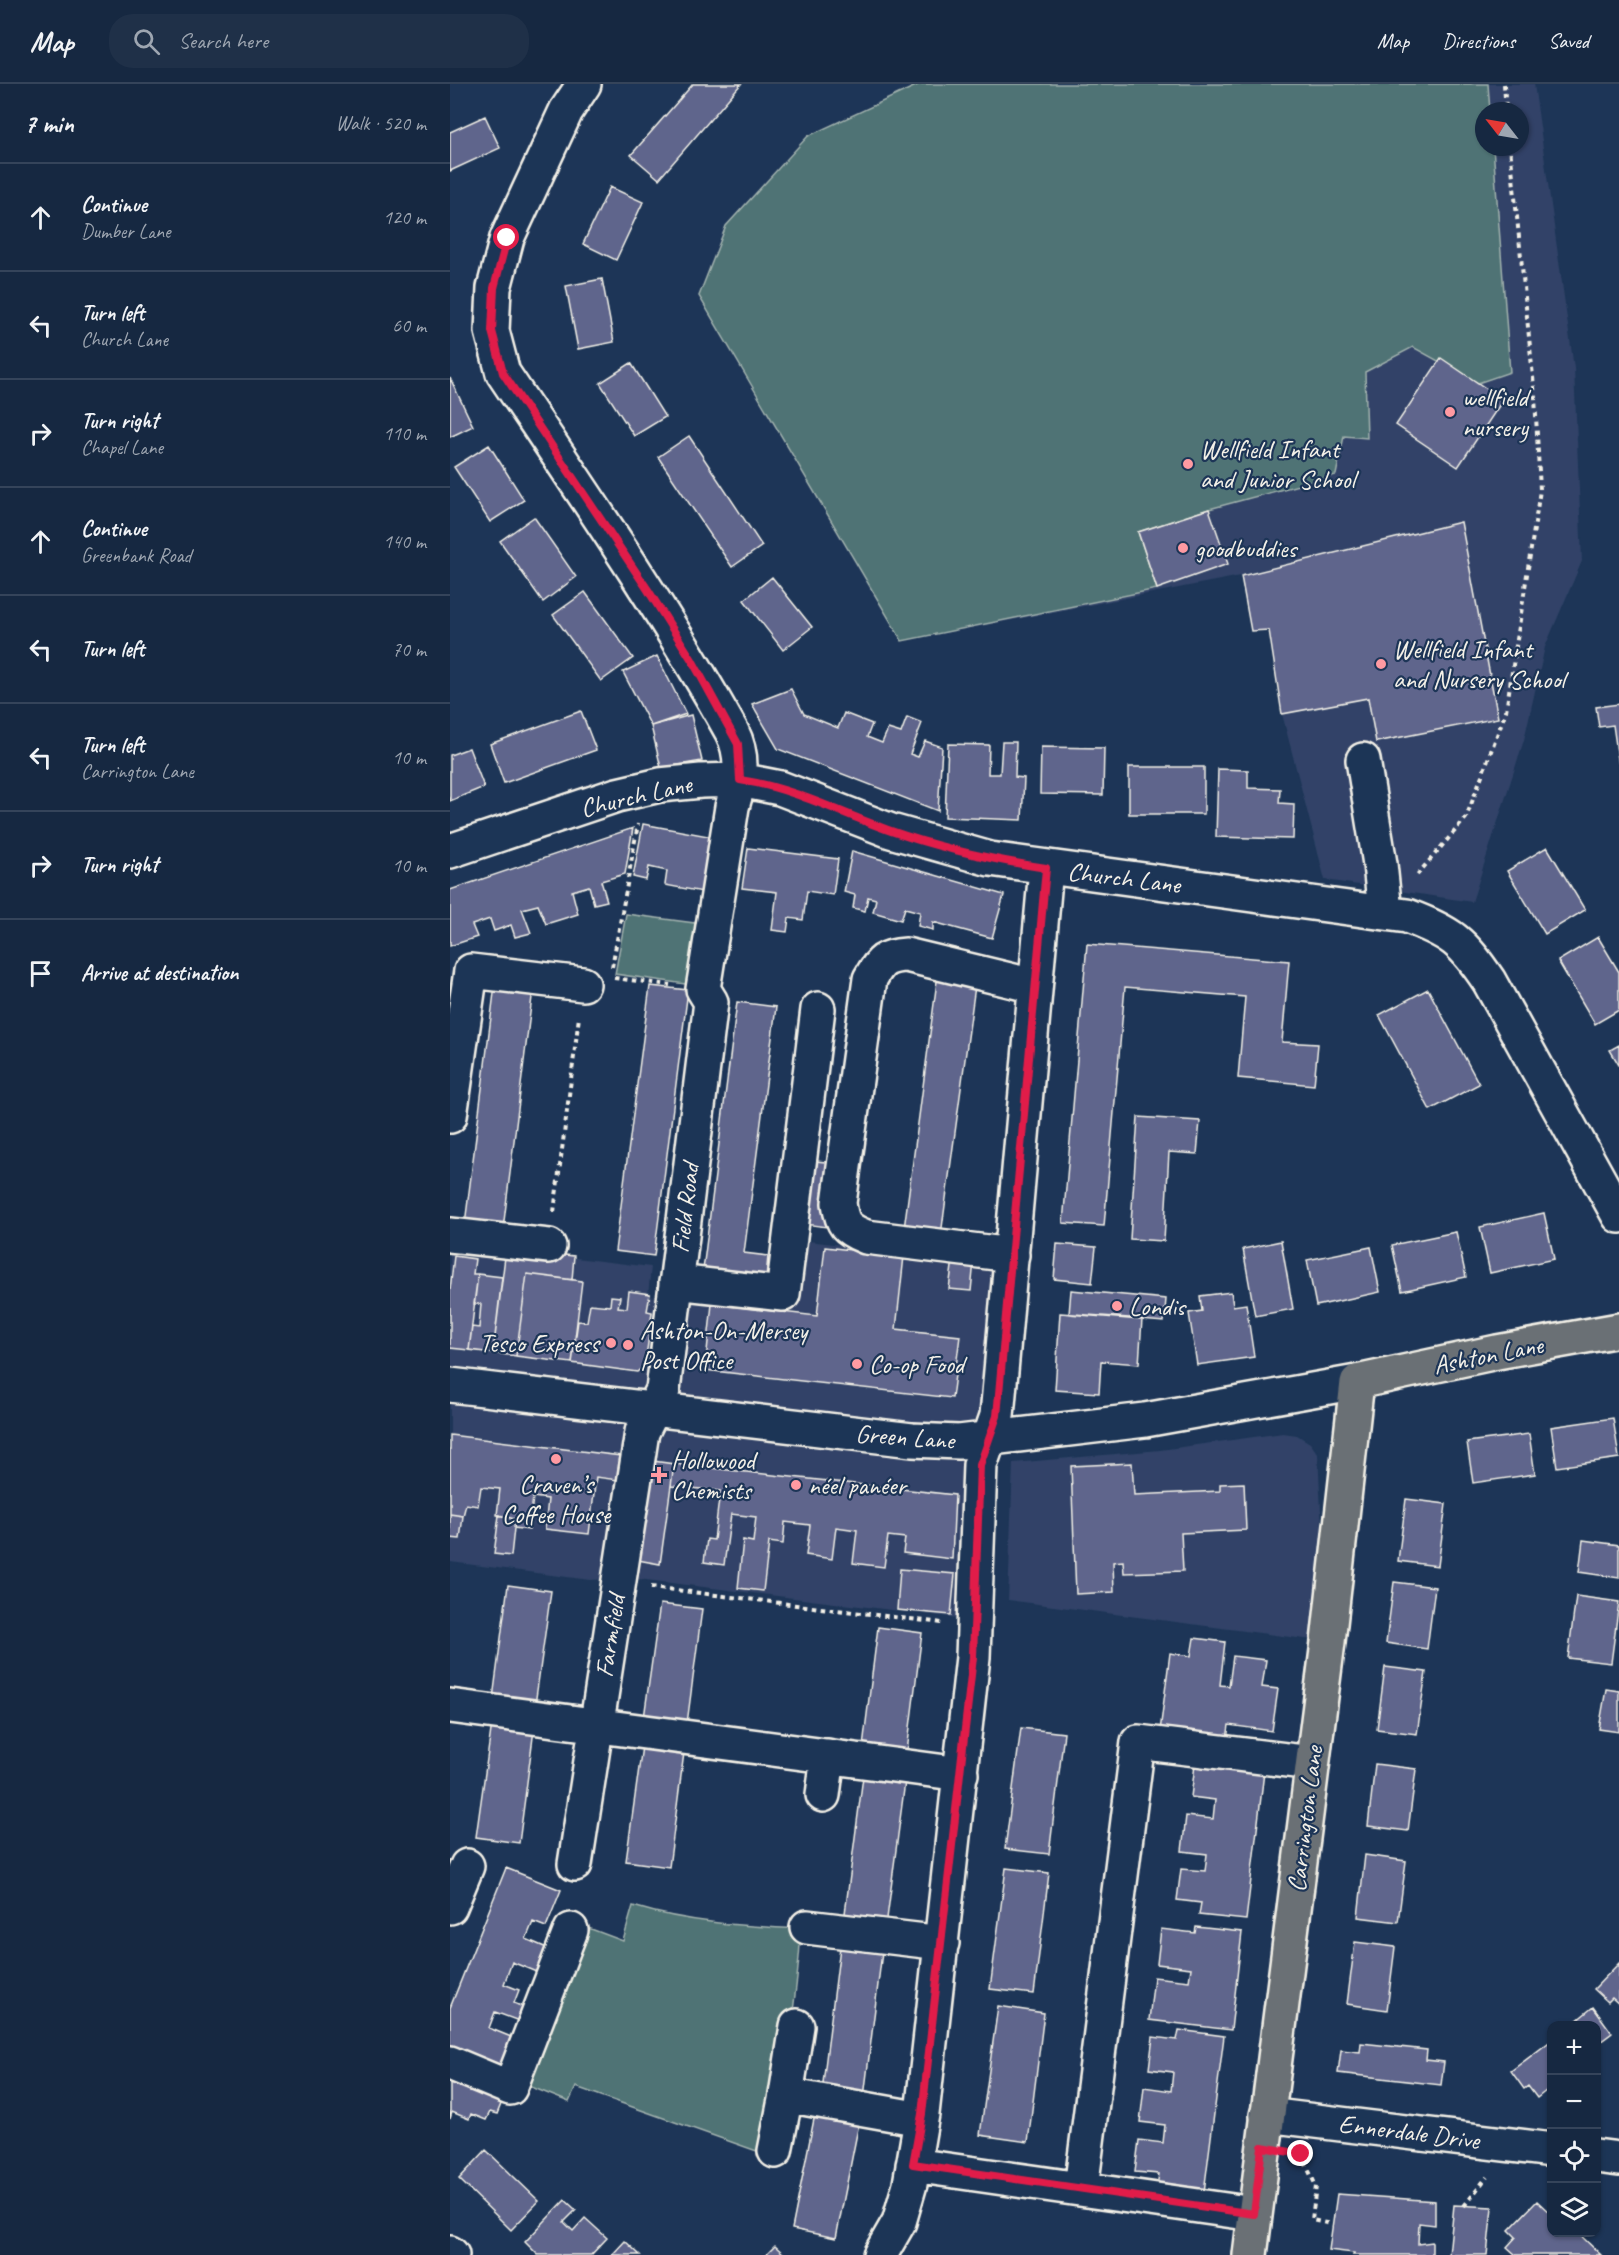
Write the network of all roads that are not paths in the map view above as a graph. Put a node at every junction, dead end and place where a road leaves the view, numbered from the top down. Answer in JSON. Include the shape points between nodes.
{"nodes":[{"id":1,"x":584,"y":84,"type":"edge"},
{"id":2,"x":561,"y":98,"type":"edge"},
{"id":3,"x":1363,"y":760,"type":"dead end"},
{"id":4,"x":740,"y":780,"type":"junction"},
{"id":5,"x":450,"y":851,"type":"edge"},
{"id":6,"x":1046,"y":868,"type":"junction"},
{"id":7,"x":1385,"y":912,"type":"junction"},
{"id":8,"x":583,"y":984,"type":"road end"},
{"id":9,"x":1034,"y":986,"type":"junction"},
{"id":10,"x":818,"y":1009,"type":"dead end"},
{"id":11,"x":450,"y":1116,"type":"edge"},
{"id":12,"x":1619,"y":1216,"type":"edge"},
{"id":13,"x":450,"y":1235,"type":"edge"},
{"id":14,"x":549,"y":1246,"type":"road end"},
{"id":15,"x":1012,"y":1255,"type":"junction"},
{"id":16,"x":676,"y":1282,"type":"junction"},
{"id":17,"x":1619,"y":1330,"type":"edge"},
{"id":18,"x":1357,"y":1382,"type":"junction"},
{"id":19,"x":450,"y":1385,"type":"edge"},
{"id":20,"x":652,"y":1411,"type":"junction"},
{"id":21,"x":989,"y":1439,"type":"junction"},
{"id":22,"x":450,"y":1706,"type":"edge"},
{"id":23,"x":596,"y":1726,"type":"junction"},
{"id":24,"x":828,"y":1756,"type":"junction"},
{"id":25,"x":1312,"y":1763,"type":"junction"},
{"id":26,"x":961,"y":1774,"type":"junction"},
{"id":27,"x":823,"y":1795,"type":"dead end"},
{"id":28,"x":575,"y":1865,"type":"dead end"},
{"id":29,"x":467,"y":1866,"type":"dead end"},
{"id":30,"x":450,"y":1907,"type":"edge"},
{"id":31,"x":807,"y":1927,"type":"dead end"},
{"id":32,"x":571,"y":1930,"type":"dead end"},
{"id":33,"x":942,"y":1943,"type":"junction"},
{"id":34,"x":797,"y":2026,"type":"dead end"},
{"id":35,"x":450,"y":2063,"type":"edge"},
{"id":36,"x":786,"y":2095,"type":"junction"},
{"id":37,"x":1267,"y":2115,"type":"junction"},
{"id":38,"x":921,"y":2119,"type":"junction"},
{"id":39,"x":1547,"y":2150,"type":"edge"},
{"id":40,"x":775,"y":2151,"type":"dead end"},
{"id":41,"x":1601,"y":2157,"type":"edge"},
{"id":42,"x":1619,"y":2159,"type":"edge"},
{"id":43,"x":913,"y":2164,"type":"junction"},
{"id":44,"x":1081,"y":2189,"type":"junction"},
{"id":45,"x":1254,"y":2214,"type":"junction"},
{"id":46,"x":880,"y":2255,"type":"edge"},
{"id":47,"x":1250,"y":2255,"type":"edge"}],
"edges":[{"from":1,"to":2,"type":"street","name":"Field Road"},
{"from":2,"to":4,"type":"street","name":"Field Road","via":[[507,238],[494,288],[492,331],[503,373],[692,660],[738,744]]},
{"from":3,"to":7,"type":"street"},
{"from":4,"to":5,"type":"street","name":"Church Lane","via":[[660,785],[617,795]]},
{"from":4,"to":6,"type":"street","name":"Church Lane","via":[[788,790],[946,848]]},
{"from":4,"to":16,"type":"street","name":"Field Road","via":[[732,807],[707,995]]},
{"from":6,"to":7,"type":"street","name":"Church Lane"},
{"from":6,"to":9,"type":"street"},
{"from":7,"to":12,"type":"street","name":"Church Lane","via":[[1438,928],[1456,939],[1474,958]]},
{"from":8,"to":11,"type":"street","via":[[471,971]]},
{"from":9,"to":15,"type":"street"},
{"from":9,"to":15,"type":"street","via":[[906,955],[891,956],[878,965],[870,979],[839,1203],[841,1219],[850,1230],[866,1238]]},
{"from":10,"to":16,"type":"street","via":[[783,1294]]},
{"from":13,"to":14,"type":"street"},
{"from":15,"to":21,"type":"street","via":[[997,1416]]},
{"from":16,"to":20,"type":"street","name":"Field Road","via":[[663,1390]]},
{"from":17,"to":18,"type":"main road","name":"Ashton Lane"},
{"from":18,"to":21,"type":"street","name":"Green Lane","via":[[1144,1420]]},
{"from":18,"to":25,"type":"main road","name":"Carrington Lane"},
{"from":19,"to":20,"type":"street","name":"Green Lane"},
{"from":20,"to":21,"type":"street","name":"Green Lane","via":[[912,1440]]},
{"from":20,"to":23,"type":"street","name":"Farmfield","via":[[642,1432]]},
{"from":21,"to":26,"type":"street","via":[[980,1465],[975,1627]]},
{"from":22,"to":23,"type":"street"},
{"from":23,"to":24,"type":"street"},
{"from":23,"to":28,"type":"street","name":"Farmfield"},
{"from":24,"to":26,"type":"street"},
{"from":24,"to":27,"type":"street"},
{"from":25,"to":37,"type":"main road","name":"Carrington Lane"},
{"from":25,"to":44,"type":"street","via":[[1138,1742]]},
{"from":26,"to":33,"type":"street"},
{"from":29,"to":30,"type":"street"},
{"from":31,"to":33,"type":"street"},
{"from":32,"to":35,"type":"street","via":[[510,2088]]},
{"from":33,"to":38,"type":"street"},
{"from":34,"to":36,"type":"street"},
{"from":36,"to":38,"type":"street"},
{"from":36,"to":40,"type":"street"},
{"from":37,"to":39,"type":"street","name":"Ennerdale Drive"},
{"from":37,"to":45,"type":"main road","name":"Carrington Lane"},
{"from":38,"to":43,"type":"street"},
{"from":41,"to":42,"type":"street"},
{"from":43,"to":44,"type":"street"},
{"from":43,"to":46,"type":"street","via":[[899,2222]]},
{"from":44,"to":45,"type":"street"},
{"from":45,"to":47,"type":"main road","name":"Carrington Lane"}]}
